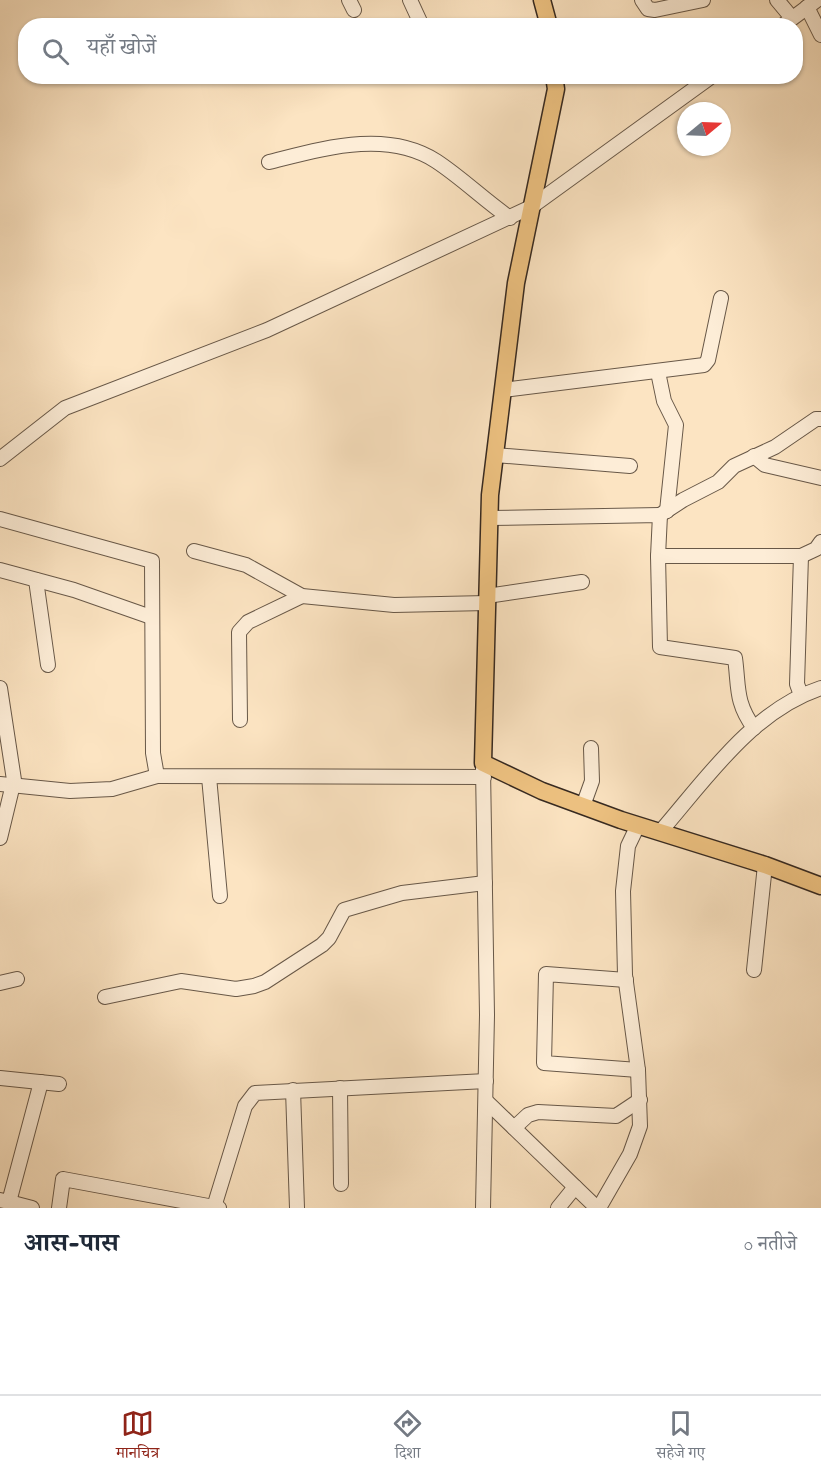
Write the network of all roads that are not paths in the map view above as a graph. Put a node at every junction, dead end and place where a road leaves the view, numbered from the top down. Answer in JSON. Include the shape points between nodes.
{"nodes":[{"id":1,"x":410,"y":0,"type":"edge"},
{"id":2,"x":542,"y":0,"type":"edge"},
{"id":3,"x":642,"y":0,"type":"edge"},
{"id":4,"x":703,"y":0,"type":"edge"},
{"id":5,"x":777,"y":0,"type":"edge"},
{"id":6,"x":812,"y":4,"type":"edge"},
{"id":7,"x":418,"y":18,"type":"edge"},
{"id":8,"x":547,"y":18,"type":"edge"},
{"id":9,"x":785,"y":18,"type":"edge"},
{"id":10,"x":793,"y":18,"type":"edge"},
{"id":11,"x":821,"y":35,"type":"edge"},
{"id":12,"x":555,"y":84,"type":"edge"},
{"id":13,"x":701,"y":84,"type":"edge"},
{"id":14,"x":269,"y":162,"type":"dead end"},
{"id":15,"x":531,"y":207,"type":"junction"},
{"id":16,"x":510,"y":218,"type":"junction"},
{"id":17,"x":721,"y":298,"type":"dead end"},
{"id":18,"x":658,"y":372,"type":"junction"},
{"id":19,"x":503,"y":390,"type":"junction"},
{"id":20,"x":821,"y":419,"type":"edge"},
{"id":21,"x":495,"y":455,"type":"junction"},
{"id":22,"x":754,"y":456,"type":"junction"},
{"id":23,"x":0,"y":459,"type":"edge"},
{"id":24,"x":630,"y":466,"type":"dead end"},
{"id":25,"x":821,"y":478,"type":"edge"},
{"id":26,"x":663,"y":513,"type":"junction"},
{"id":27,"x":489,"y":518,"type":"junction"},
{"id":28,"x":0,"y":519,"type":"edge"},
{"id":29,"x":821,"y":542,"type":"edge"},
{"id":30,"x":194,"y":551,"type":"dead end"},
{"id":31,"x":658,"y":556,"type":"junction"},
{"id":32,"x":801,"y":556,"type":"junction"},
{"id":33,"x":0,"y":570,"type":"edge"},
{"id":34,"x":36,"y":579,"type":"junction"},
{"id":35,"x":582,"y":582,"type":"dead end"},
{"id":36,"x":302,"y":596,"type":"junction"},
{"id":37,"x":487,"y":600,"type":"junction"},
{"id":38,"x":151,"y":617,"type":"junction"},
{"id":39,"x":48,"y":665,"type":"dead end"},
{"id":40,"x":0,"y":688,"type":"edge"},
{"id":41,"x":821,"y":688,"type":"edge"},
{"id":42,"x":801,"y":695,"type":"junction"},
{"id":43,"x":240,"y":720,"type":"dead end"},
{"id":44,"x":754,"y":728,"type":"junction"},
{"id":45,"x":591,"y":748,"type":"dead end"},
{"id":46,"x":483,"y":770,"type":"junction"},
{"id":47,"x":157,"y":776,"type":"junction"},
{"id":48,"x":209,"y":777,"type":"junction"},
{"id":49,"x":7,"y":785,"type":"edge"},
{"id":50,"x":583,"y":806,"type":"junction"},
{"id":51,"x":638,"y":825,"type":"junction"},
{"id":52,"x":661,"y":831,"type":"junction"},
{"id":53,"x":0,"y":838,"type":"edge"},
{"id":54,"x":765,"y":865,"type":"junction"},
{"id":55,"x":485,"y":884,"type":"junction"},
{"id":56,"x":821,"y":886,"type":"edge"},
{"id":57,"x":220,"y":896,"type":"dead end"},
{"id":58,"x":754,"y":970,"type":"dead end"},
{"id":59,"x":17,"y":979,"type":"dead end"},
{"id":60,"x":626,"y":980,"type":"junction"},
{"id":61,"x":0,"y":983,"type":"edge"},
{"id":62,"x":105,"y":997,"type":"dead end"},
{"id":63,"x":638,"y":1070,"type":"junction"},
{"id":64,"x":0,"y":1078,"type":"edge"},
{"id":65,"x":486,"y":1081,"type":"junction"},
{"id":66,"x":40,"y":1082,"type":"junction"},
{"id":67,"x":59,"y":1084,"type":"dead end"},
{"id":68,"x":340,"y":1088,"type":"junction"},
{"id":69,"x":293,"y":1090,"type":"junction"},
{"id":70,"x":640,"y":1100,"type":"junction"},
{"id":71,"x":486,"y":1101,"type":"junction"},
{"id":72,"x":514,"y":1128,"type":"junction"},
{"id":73,"x":341,"y":1184,"type":"dead end"},
{"id":74,"x":575,"y":1187,"type":"junction"},
{"id":75,"x":4,"y":1201,"type":"edge"},
{"id":76,"x":32,"y":1208,"type":"edge"},
{"id":77,"x":59,"y":1208,"type":"edge"},
{"id":78,"x":217,"y":1208,"type":"edge"},
{"id":79,"x":297,"y":1208,"type":"edge"},
{"id":80,"x":483,"y":1208,"type":"edge"},
{"id":81,"x":558,"y":1208,"type":"edge"},
{"id":82,"x":598,"y":1208,"type":"edge"}],
"edges":[{"from":1,"to":7,"type":"street"},
{"from":2,"to":8,"type":"main road"},
{"from":3,"to":4,"type":"street","via":[[648,9],[654,10]]},
{"from":5,"to":9,"type":"street"},
{"from":6,"to":10,"type":"street"},
{"from":6,"to":11,"type":"street"},
{"from":12,"to":15,"type":"main road"},
{"from":13,"to":15,"type":"street"},
{"from":14,"to":16,"type":"street","via":[[363,143],[415,150],[436,161]]},
{"from":15,"to":16,"type":"street"},
{"from":15,"to":19,"type":"main road","via":[[516,283]]},
{"from":16,"to":23,"type":"street","via":[[267,330],[65,408]]},
{"from":17,"to":18,"type":"street","via":[[706,363]]},
{"from":18,"to":19,"type":"street"},
{"from":18,"to":26,"type":"street","via":[[664,401],[676,425]]},
{"from":19,"to":21,"type":"main road"},
{"from":20,"to":22,"type":"street"},
{"from":21,"to":24,"type":"street"},
{"from":21,"to":27,"type":"main road"},
{"from":22,"to":25,"type":"street","via":[[765,465]]},
{"from":22,"to":26,"type":"street"},
{"from":26,"to":27,"type":"street"},
{"from":26,"to":31,"type":"street"},
{"from":27,"to":37,"type":"main road"},
{"from":28,"to":38,"type":"street","via":[[149,560],[153,564]]},
{"from":29,"to":32,"type":"street"},
{"from":30,"to":36,"type":"street","via":[[246,565]]},
{"from":31,"to":32,"type":"street"},
{"from":31,"to":44,"type":"street","via":[[660,647],[735,657],[736,691],[744,715]]},
{"from":32,"to":42,"type":"street","via":[[797,684]]},
{"from":33,"to":34,"type":"street"},
{"from":34,"to":38,"type":"street"},
{"from":34,"to":39,"type":"street"},
{"from":35,"to":37,"type":"street"},
{"from":36,"to":37,"type":"street","via":[[394,605]]},
{"from":36,"to":43,"type":"street","via":[[248,622],[239,632]]},
{"from":37,"to":46,"type":"main road"},
{"from":38,"to":47,"type":"street","via":[[153,753]]},
{"from":40,"to":49,"type":"street"},
{"from":41,"to":42,"type":"street"},
{"from":42,"to":44,"type":"street"},
{"from":44,"to":52,"type":"street"},
{"from":45,"to":50,"type":"street","via":[[592,781]]},
{"from":46,"to":48,"type":"street"},
{"from":46,"to":50,"type":"main road"},
{"from":46,"to":55,"type":"street"},
{"from":47,"to":48,"type":"street"},
{"from":47,"to":49,"type":"street","via":[[108,789],[62,791]]},
{"from":48,"to":57,"type":"street"},
{"from":49,"to":53,"type":"street"},
{"from":50,"to":51,"type":"main road"},
{"from":51,"to":52,"type":"main road"},
{"from":51,"to":60,"type":"street","via":[[625,863]]},
{"from":52,"to":54,"type":"main road"},
{"from":54,"to":56,"type":"main road"},
{"from":54,"to":58,"type":"street"},
{"from":55,"to":62,"type":"street","via":[[402,893],[344,910],[322,945],[254,986],[236,988],[181,981]]},
{"from":55,"to":65,"type":"street"},
{"from":59,"to":61,"type":"street"},
{"from":60,"to":63,"type":"street"},
{"from":60,"to":63,"type":"street","via":[[544,969],[544,1063]]},
{"from":63,"to":70,"type":"street"},
{"from":64,"to":66,"type":"street"},
{"from":65,"to":68,"type":"street"},
{"from":65,"to":71,"type":"street"},
{"from":66,"to":67,"type":"street"},
{"from":66,"to":75,"type":"street"},
{"from":68,"to":69,"type":"street"},
{"from":68,"to":73,"type":"street"},
{"from":69,"to":78,"type":"street","via":[[263,1091],[250,1098]]},
{"from":69,"to":79,"type":"street"},
{"from":70,"to":72,"type":"street","via":[[616,1116],[538,1112],[528,1115]]},
{"from":70,"to":82,"type":"street","via":[[640,1126],[630,1154]]},
{"from":71,"to":72,"type":"street"},
{"from":71,"to":80,"type":"street"},
{"from":72,"to":74,"type":"street"},
{"from":74,"to":81,"type":"street"},
{"from":74,"to":82,"type":"street"},
{"from":75,"to":76,"type":"street"},
{"from":77,"to":78,"type":"street","via":[[63,1179]]}]}
